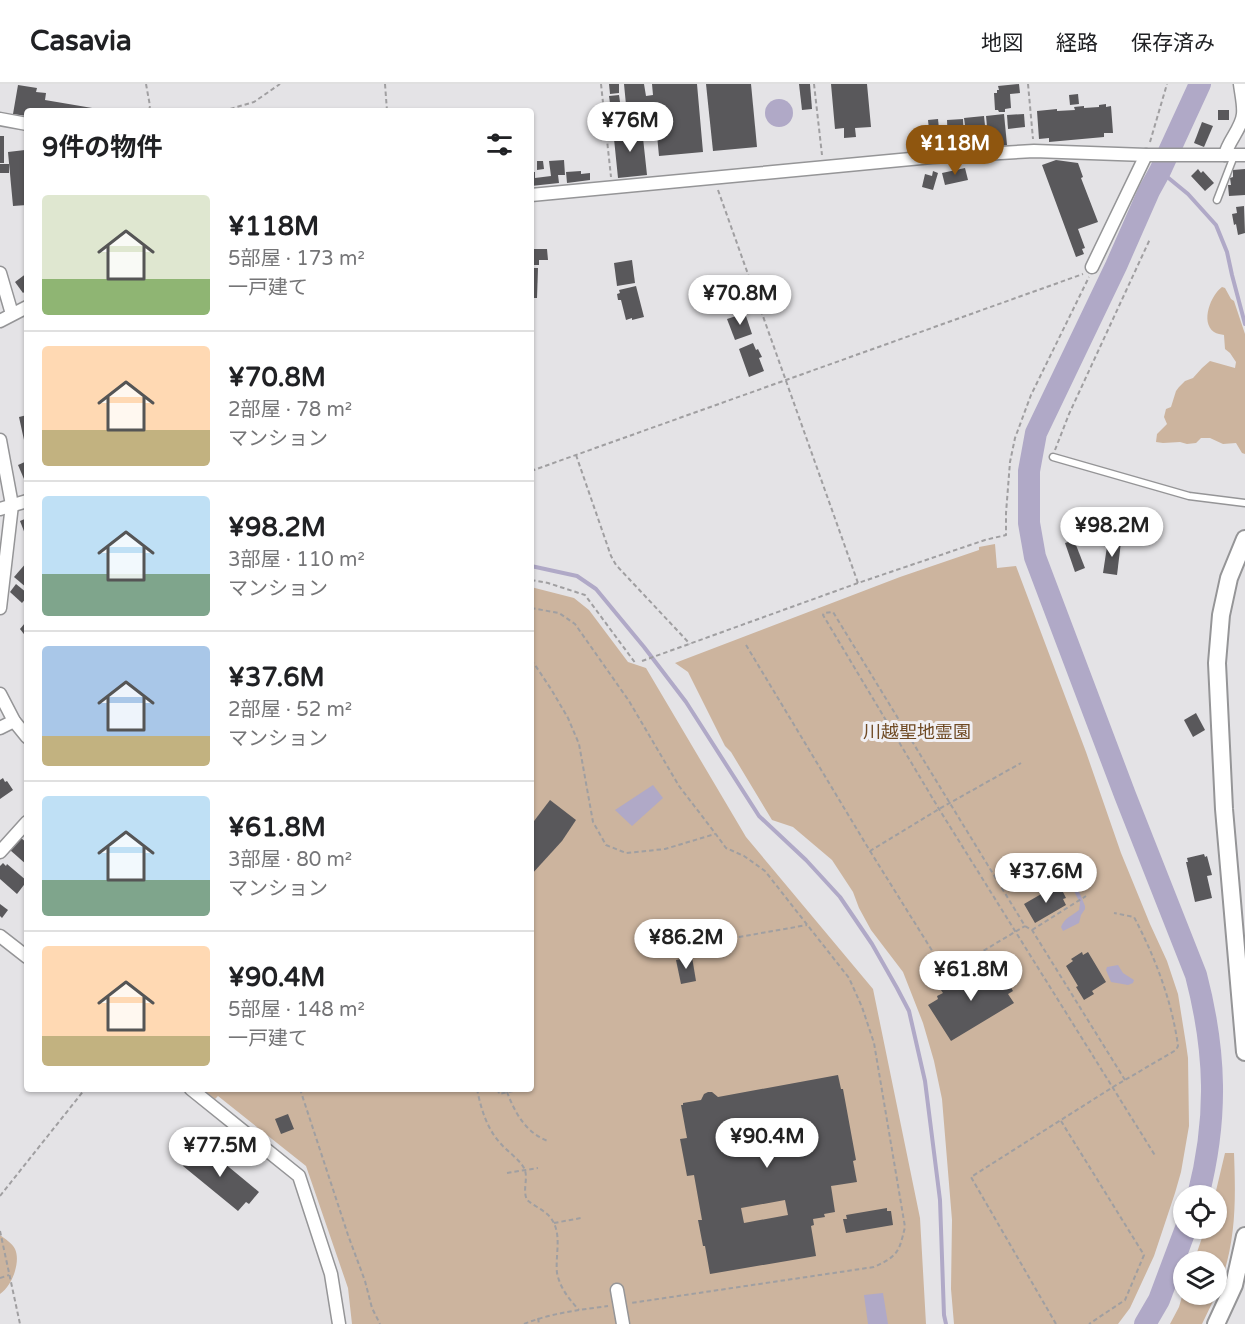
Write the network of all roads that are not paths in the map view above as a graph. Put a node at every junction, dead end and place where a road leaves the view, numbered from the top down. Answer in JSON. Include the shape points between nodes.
{"nodes":[{"id":1,"x":1240,"y":84,"type":"edge"},
{"id":2,"x":0,"y":119,"type":"edge"},
{"id":3,"x":24,"y":123,"type":"edge"},
{"id":4,"x":1149,"y":155,"type":"junction"},
{"id":5,"x":1235,"y":155,"type":"edge"},
{"id":6,"x":534,"y":195,"type":"edge"},
{"id":7,"x":1217,"y":200,"type":"dead end"},
{"id":8,"x":1092,"y":267,"type":"road end"},
{"id":9,"x":0,"y":273,"type":"edge"},
{"id":10,"x":24,"y":308,"type":"edge"},
{"id":11,"x":12,"y":314,"type":"junction"},
{"id":12,"x":0,"y":321,"type":"edge"},
{"id":13,"x":0,"y":440,"type":"edge"},
{"id":14,"x":1053,"y":457,"type":"road end"},
{"id":15,"x":24,"y":502,"type":"edge"},
{"id":16,"x":1245,"y":503,"type":"edge"},
{"id":17,"x":6,"y":507,"type":"edge"},
{"id":18,"x":1245,"y":539,"type":"edge"},
{"id":19,"x":2,"y":577,"type":"edge"},
{"id":20,"x":0,"y":608,"type":"edge"},
{"id":21,"x":0,"y":694,"type":"edge"},
{"id":22,"x":14,"y":721,"type":"junction"},
{"id":23,"x":0,"y":728,"type":"edge"},
{"id":24,"x":24,"y":733,"type":"edge"},
{"id":25,"x":24,"y":825,"type":"edge"},
{"id":26,"x":0,"y":852,"type":"edge"},
{"id":27,"x":0,"y":936,"type":"edge"},
{"id":28,"x":24,"y":955,"type":"edge"},
{"id":29,"x":1245,"y":1052,"type":"edge"},
{"id":30,"x":195,"y":1092,"type":"edge"},
{"id":31,"x":1245,"y":1236,"type":"edge"},
{"id":32,"x":617,"y":1290,"type":"dead end"},
{"id":33,"x":339,"y":1324,"type":"edge"},
{"id":34,"x":623,"y":1324,"type":"edge"},
{"id":35,"x":1216,"y":1324,"type":"edge"}],
"edges":[{"from":1,"to":5,"type":"street","via":[[1243,115],[1227,146]]},
{"from":2,"to":3,"type":"street"},
{"from":4,"to":5,"type":"street"},
{"from":4,"to":6,"type":"street","via":[[1034,151],[932,157]]},
{"from":4,"to":8,"type":"street"},
{"from":5,"to":7,"type":"lane"},
{"from":9,"to":11,"type":"street"},
{"from":10,"to":11,"type":"street"},
{"from":11,"to":12,"type":"street"},
{"from":13,"to":17,"type":"street"},
{"from":14,"to":16,"type":"lane","via":[[1189,496]]},
{"from":15,"to":17,"type":"street"},
{"from":17,"to":19,"type":"street"},
{"from":18,"to":29,"type":"street","via":[[1229,578],[1217,663],[1224,809]]},
{"from":19,"to":20,"type":"street"},
{"from":21,"to":22,"type":"street"},
{"from":22,"to":23,"type":"street"},
{"from":22,"to":24,"type":"street"},
{"from":25,"to":26,"type":"street"},
{"from":27,"to":28,"type":"street"},
{"from":30,"to":33,"type":"street","via":[[298,1176],[331,1274]]},
{"from":31,"to":35,"type":"street","via":[[1234,1285]]},
{"from":32,"to":34,"type":"street"}]}
